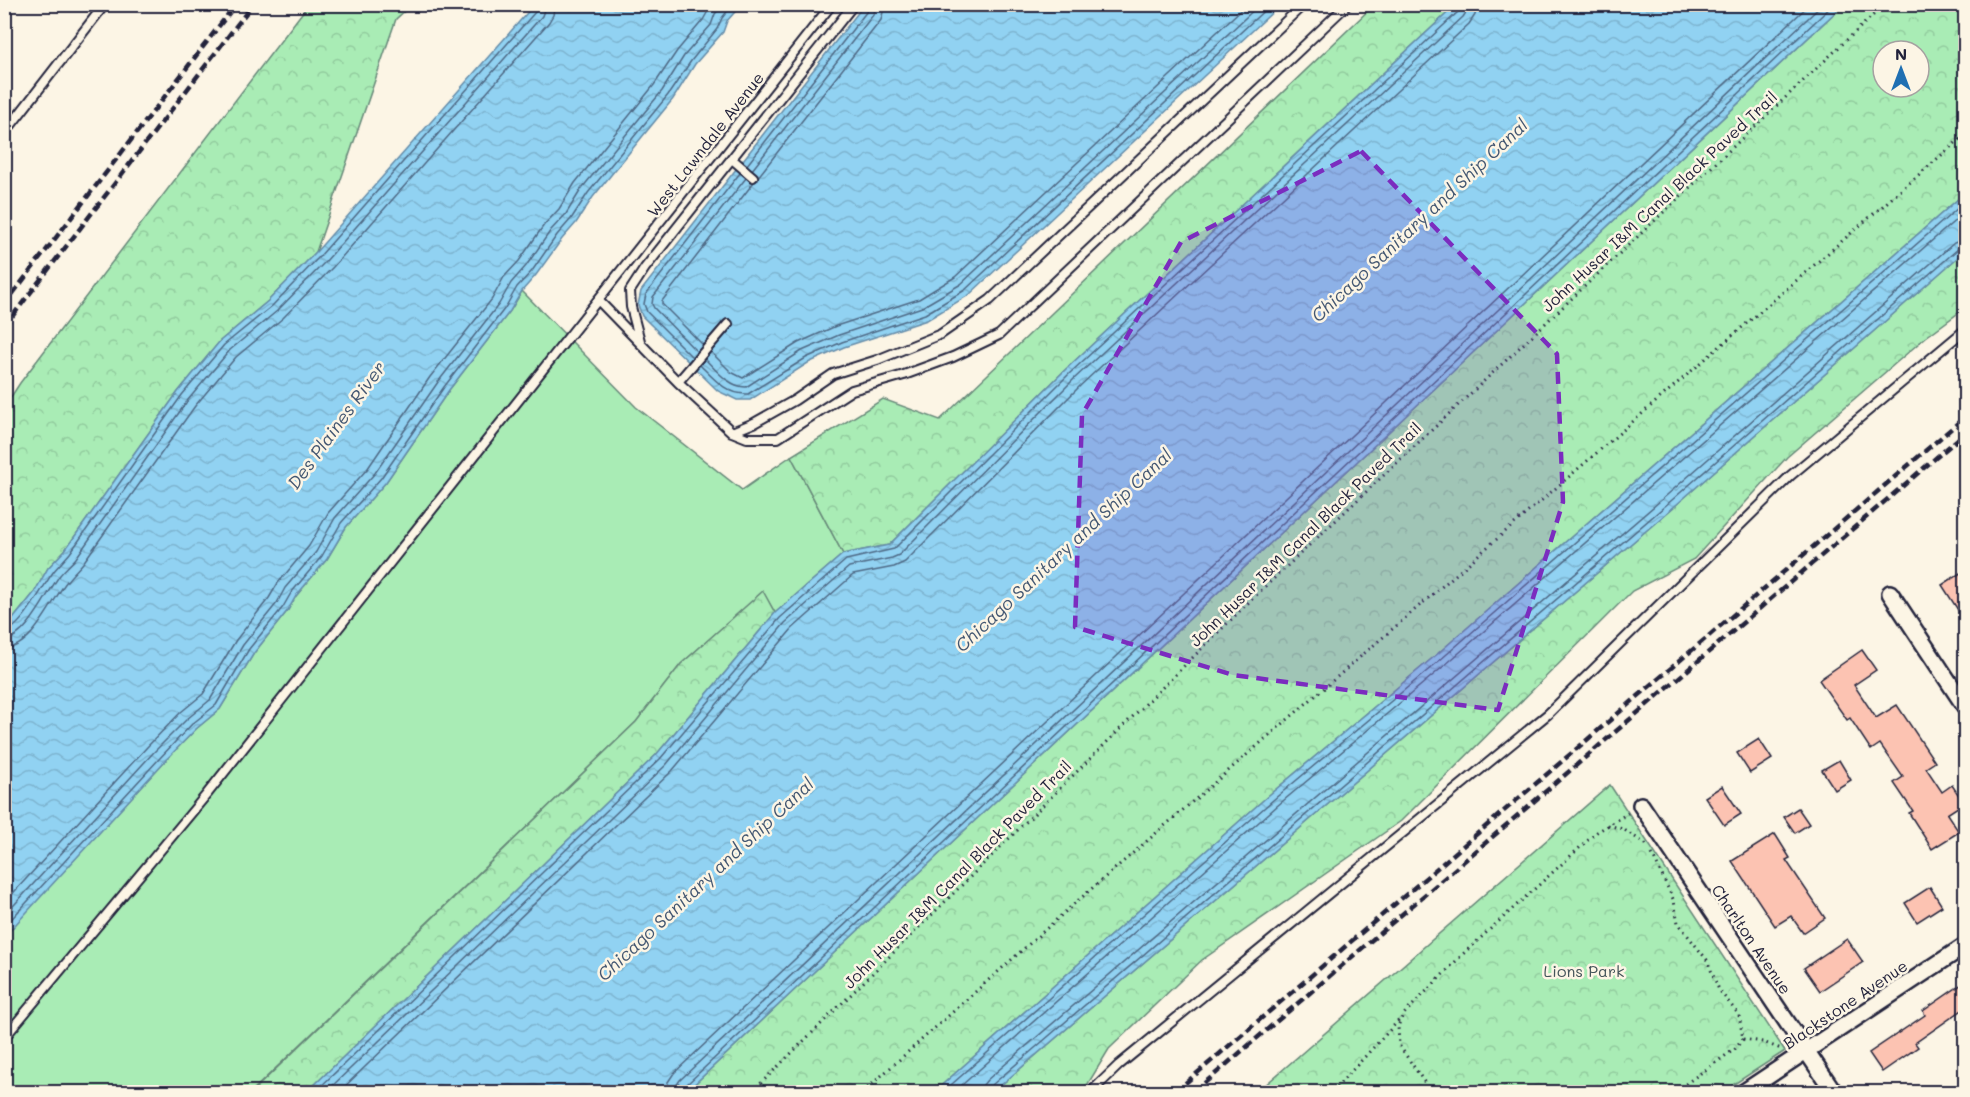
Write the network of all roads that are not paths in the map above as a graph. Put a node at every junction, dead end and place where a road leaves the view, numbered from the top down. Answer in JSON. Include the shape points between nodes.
{"nodes":[{"id":1,"x":105,"y":4,"type":"edge"},
{"id":2,"x":832,"y":4,"type":"edge"},
{"id":3,"x":854,"y":4,"type":"edge"},
{"id":4,"x":1304,"y":4,"type":"edge"},
{"id":5,"x":1348,"y":4,"type":"edge"},
{"id":6,"x":4,"y":134,"type":"edge"},
{"id":7,"x":732,"y":159,"type":"junction"},
{"id":8,"x":753,"y":177,"type":"dead end"},
{"id":9,"x":598,"y":300,"type":"junction"},
{"id":10,"x":728,"y":324,"type":"dead end"},
{"id":11,"x":1965,"y":329,"type":"edge"},
{"id":12,"x":640,"y":343,"type":"junction"},
{"id":13,"x":678,"y":382,"type":"junction"},
{"id":14,"x":732,"y":432,"type":"junction"},
{"id":15,"x":1890,"y":593,"type":"dead end"},
{"id":16,"x":1965,"y":708,"type":"edge"},
{"id":17,"x":1641,"y":805,"type":"road end"},
{"id":18,"x":1965,"y":945,"type":"edge"},
{"id":19,"x":4,"y":1038,"type":"edge"},
{"id":20,"x":1801,"y":1055,"type":"junction"},
{"id":21,"x":1091,"y":1092,"type":"edge"},
{"id":22,"x":1744,"y":1092,"type":"edge"},
{"id":23,"x":1834,"y":1092,"type":"edge"}],
"edges":[{"from":1,"to":6,"type":"lane"},
{"from":2,"to":9,"type":"lane","name":"West Lawndale Avenue"},
{"from":3,"to":7,"type":"lane"},
{"from":4,"to":14,"type":"lane","via":[[990,300],[941,334],[832,374],[795,400]]},
{"from":5,"to":14,"type":"lane","via":[[999,335],[953,357],[852,390],[778,438],[747,438]]},
{"from":7,"to":8,"type":"lane"},
{"from":7,"to":12,"type":"lane","via":[[630,291]]},
{"from":9,"to":12,"type":"lane"},
{"from":9,"to":19,"type":"lane","name":"West Lawndale Avenue","via":[[214,784]]},
{"from":10,"to":13,"type":"lane"},
{"from":11,"to":21,"type":"lane","via":[[1790,476],[1548,714]]},
{"from":12,"to":13,"type":"lane"},
{"from":13,"to":14,"type":"lane"},
{"from":15,"to":16,"type":"street"},
{"from":17,"to":20,"type":"street","name":"Charlton Avenue"},
{"from":18,"to":20,"type":"street","name":"Blackstone Avenue"},
{"from":20,"to":22,"type":"street","name":"Blackstone Avenue"},
{"from":20,"to":23,"type":"street","name":"Charlton Avenue"}]}
